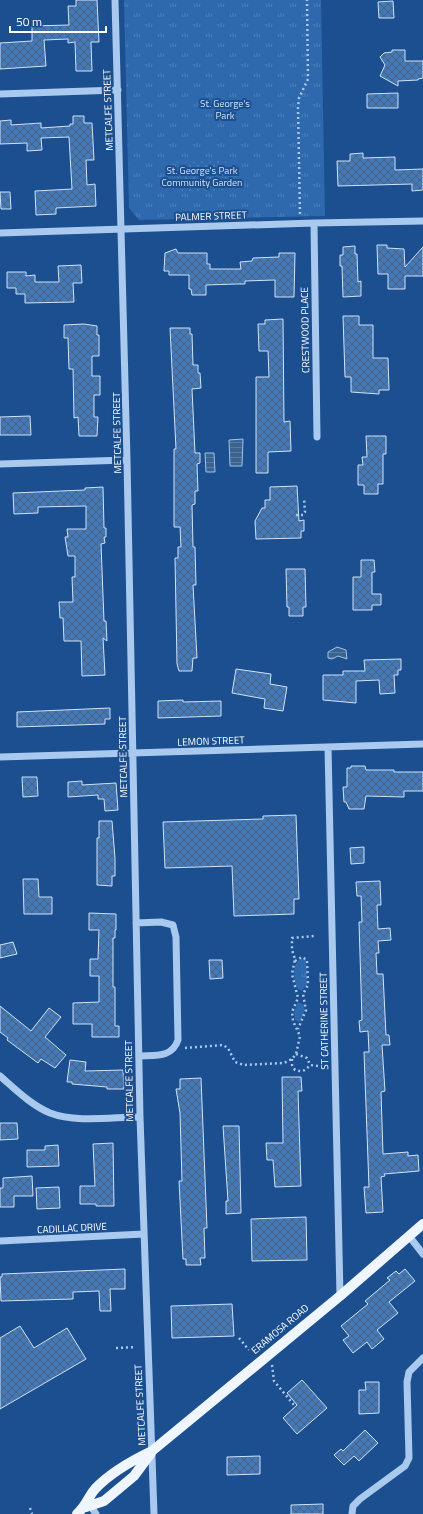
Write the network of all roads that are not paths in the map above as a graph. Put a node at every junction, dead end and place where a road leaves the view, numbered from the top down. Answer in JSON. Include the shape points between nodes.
{"nodes":[{"id":1,"x":115,"y":0,"type":"edge"},
{"id":2,"x":118,"y":90,"type":"junction"},
{"id":3,"x":0,"y":94,"type":"edge"},
{"id":4,"x":423,"y":221,"type":"edge"},
{"id":5,"x":314,"y":223,"type":"junction"},
{"id":6,"x":121,"y":228,"type":"junction"},
{"id":7,"x":0,"y":233,"type":"edge"},
{"id":8,"x":317,"y":437,"type":"dead end"},
{"id":9,"x":127,"y":460,"type":"junction"},
{"id":10,"x":0,"y":464,"type":"edge"},
{"id":11,"x":423,"y":744,"type":"edge"},
{"id":12,"x":328,"y":747,"type":"junction"},
{"id":13,"x":132,"y":753,"type":"junction"},
{"id":14,"x":0,"y":757,"type":"edge"},
{"id":15,"x":136,"y":923,"type":"junction"},
{"id":16,"x":139,"y":1056,"type":"junction"},
{"id":17,"x":0,"y":1076,"type":"edge"},
{"id":18,"x":140,"y":1117,"type":"junction"},
{"id":19,"x":423,"y":1224,"type":"edge"},
{"id":20,"x":144,"y":1234,"type":"junction"},
{"id":21,"x":409,"y":1236,"type":"junction"},
{"id":22,"x":0,"y":1241,"type":"edge"},
{"id":23,"x":423,"y":1254,"type":"edge"},
{"id":24,"x":340,"y":1296,"type":"junction"},
{"id":25,"x":423,"y":1358,"type":"edge"},
{"id":26,"x":152,"y":1451,"type":"junction"},
{"id":27,"x":91,"y":1509,"type":"edge"},
{"id":28,"x":77,"y":1514,"type":"edge"},
{"id":29,"x":154,"y":1514,"type":"edge"},
{"id":30,"x":352,"y":1514,"type":"edge"}],
"edges":[{"from":1,"to":2,"type":"street","name":"METCALFE STREET"},
{"from":2,"to":3,"type":"street"},
{"from":2,"to":6,"type":"street","name":"METCALFE STREET"},
{"from":4,"to":5,"type":"street","name":"PALMER STREET"},
{"from":5,"to":6,"type":"street","name":"PALMER STREET"},
{"from":5,"to":8,"type":"street","name":"CRESTWOOD PLACE"},
{"from":6,"to":7,"type":"street","name":"PALMER STREET"},
{"from":6,"to":9,"type":"street","name":"METCALFE STREET"},
{"from":9,"to":10,"type":"street"},
{"from":9,"to":13,"type":"street","name":"METCALFE STREET"},
{"from":11,"to":12,"type":"street","name":"LEMON STREET"},
{"from":12,"to":13,"type":"street","name":"LEMON STREET"},
{"from":12,"to":24,"type":"street","name":"ST CATHERINE STREET"},
{"from":13,"to":14,"type":"street","name":"LEMON STREET"},
{"from":13,"to":15,"type":"street","name":"METCALFE STREET"},
{"from":15,"to":16,"type":"street","name":"METCALFE STREET"},
{"from":15,"to":16,"type":"street","via":[[168,923],[173,925],[175,930],[178,1040],[167,1054]]},
{"from":16,"to":18,"type":"street","name":"METCALFE STREET"},
{"from":17,"to":18,"type":"street","via":[[27,1099],[50,1113],[80,1118]]},
{"from":18,"to":20,"type":"street","name":"METCALFE STREET"},
{"from":19,"to":21,"type":"main road","name":"ERAMOSA ROAD"},
{"from":20,"to":22,"type":"street","name":"CADILLAC DRIVE"},
{"from":20,"to":26,"type":"street","name":"METCALFE STREET"},
{"from":21,"to":23,"type":"street"},
{"from":21,"to":24,"type":"main road","name":"ERAMOSA ROAD"},
{"from":24,"to":26,"type":"main road","name":"ERAMOSA ROAD"},
{"from":25,"to":30,"type":"street","via":[[409,1372],[407,1382],[408,1458],[404,1466],[360,1499],[353,1506]]},
{"from":26,"to":27,"type":"main road","name":"ERAMOSA ROAD","via":[[134,1476]]},
{"from":26,"to":27,"type":"main road","name":"ERAMOSA ROAD","via":[[125,1464],[94,1490]]},
{"from":26,"to":29,"type":"street","name":"METCALFE STREET"},
{"from":27,"to":28,"type":"main road","name":"ERAMOSA ROAD"}]}
